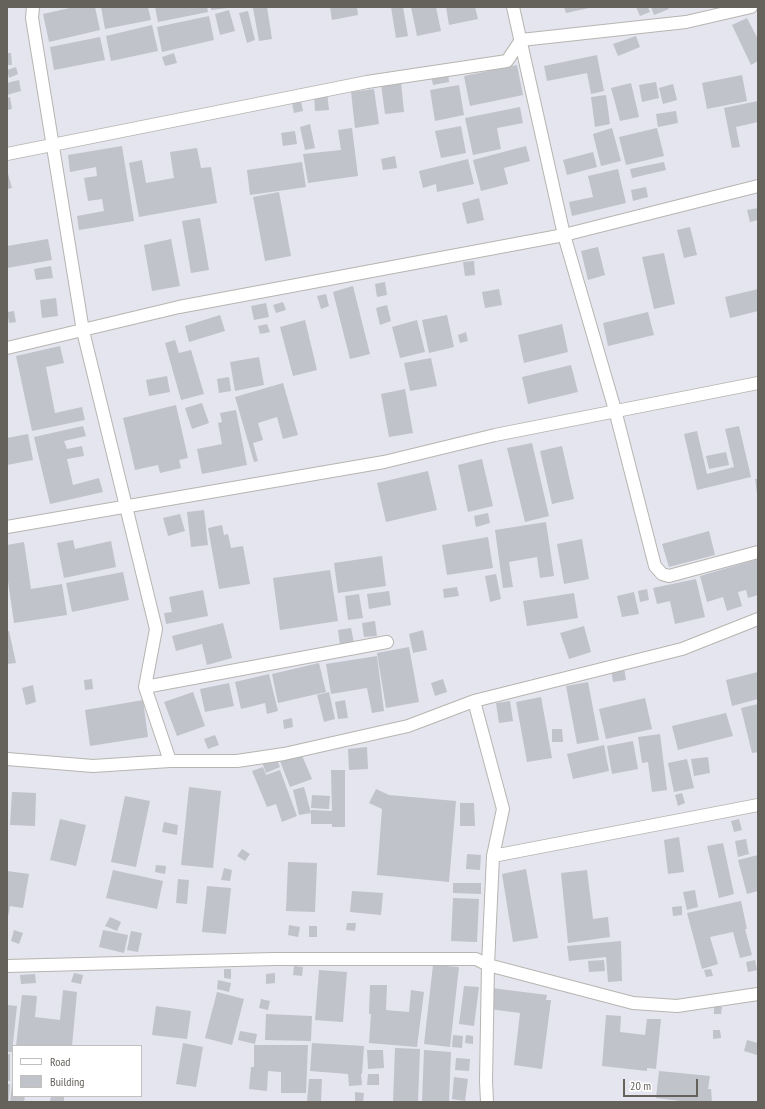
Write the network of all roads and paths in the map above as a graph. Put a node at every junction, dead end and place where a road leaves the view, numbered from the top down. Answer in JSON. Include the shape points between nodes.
{"nodes":[{"id":1,"x":33,"y":7,"type":"edge"},
{"id":2,"x":513,"y":7,"type":"edge"},
{"id":3,"x":751,"y":7,"type":"edge"},
{"id":4,"x":521,"y":40,"type":"junction"},
{"id":5,"x":52,"y":145,"type":"junction"},
{"id":6,"x":7,"y":154,"type":"edge"},
{"id":7,"x":758,"y":186,"type":"edge"},
{"id":8,"x":564,"y":235,"type":"junction"},
{"id":9,"x":83,"y":331,"type":"junction"},
{"id":10,"x":7,"y":348,"type":"edge"},
{"id":11,"x":758,"y":383,"type":"edge"},
{"id":12,"x":615,"y":410,"type":"junction"},
{"id":13,"x":127,"y":507,"type":"junction"},
{"id":14,"x":7,"y":527,"type":"edge"},
{"id":15,"x":758,"y":552,"type":"edge"},
{"id":16,"x":758,"y":620,"type":"edge"},
{"id":17,"x":387,"y":642,"type":"dead end"},
{"id":18,"x":145,"y":687,"type":"junction"},
{"id":19,"x":474,"y":701,"type":"junction"},
{"id":20,"x":7,"y":759,"type":"edge"},
{"id":21,"x":170,"y":761,"type":"junction"},
{"id":22,"x":758,"y":805,"type":"edge"},
{"id":23,"x":494,"y":856,"type":"junction"},
{"id":24,"x":488,"y":965,"type":"junction"},
{"id":25,"x":7,"y":966,"type":"edge"},
{"id":26,"x":758,"y":994,"type":"edge"},
{"id":27,"x":487,"y":1102,"type":"edge"}],
"edges":[{"from":1,"to":5,"type":"street","via":[[32,18]]},
{"from":2,"to":4,"type":"street"},
{"from":3,"to":4,"type":"street","via":[[686,22]]},
{"from":4,"to":5,"type":"street","via":[[507,61],[367,82]]},
{"from":4,"to":8,"type":"street"},
{"from":5,"to":6,"type":"street"},
{"from":5,"to":9,"type":"street"},
{"from":7,"to":8,"type":"street"},
{"from":8,"to":9,"type":"street","via":[[180,307]]},
{"from":8,"to":12,"type":"street"},
{"from":9,"to":10,"type":"street"},
{"from":9,"to":13,"type":"street"},
{"from":11,"to":12,"type":"street"},
{"from":12,"to":13,"type":"street","via":[[384,462]]},
{"from":12,"to":15,"type":"street","via":[[655,566],[662,574],[680,574]]},
{"from":13,"to":14,"type":"street"},
{"from":13,"to":18,"type":"street","via":[[156,629]]},
{"from":16,"to":19,"type":"street","via":[[682,649]]},
{"from":17,"to":18,"type":"street"},
{"from":18,"to":21,"type":"street"},
{"from":19,"to":21,"type":"street","via":[[408,726],[284,754],[237,761]]},
{"from":19,"to":23,"type":"street","via":[[503,809]]},
{"from":20,"to":21,"type":"street","via":[[93,766]]},
{"from":22,"to":23,"type":"street"},
{"from":23,"to":24,"type":"street"},
{"from":24,"to":25,"type":"street","via":[[476,959],[274,959]]},
{"from":24,"to":26,"type":"street","via":[[633,1003],[677,1006]]},
{"from":24,"to":27,"type":"street"}]}
